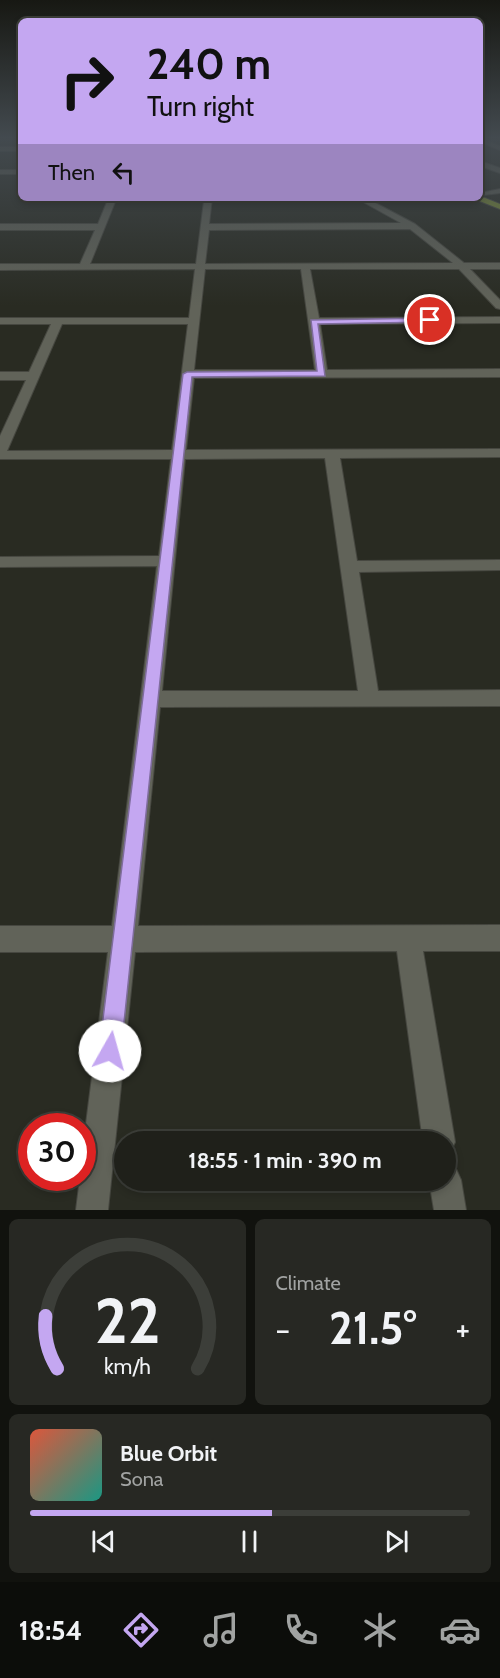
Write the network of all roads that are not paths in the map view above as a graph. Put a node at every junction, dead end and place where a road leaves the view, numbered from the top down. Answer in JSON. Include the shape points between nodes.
{"nodes":[{"id":1,"x":483,"y":195,"type":"edge"},
{"id":2,"x":483,"y":195,"type":"edge"},
{"id":3,"x":26,"y":201,"type":"edge"},
{"id":4,"x":112,"y":201,"type":"edge"},
{"id":5,"x":208,"y":201,"type":"edge"},
{"id":6,"x":366,"y":201,"type":"edge"},
{"id":7,"x":500,"y":201,"type":"edge"},
{"id":8,"x":500,"y":207,"type":"edge"},
{"id":9,"x":21,"y":209,"type":"dead end"},
{"id":10,"x":14,"y":218,"type":"dead end"},
{"id":11,"x":412,"y":226,"type":"junction"},
{"id":12,"x":4,"y":227,"type":"edge"},
{"id":13,"x":101,"y":227,"type":"junction"},
{"id":14,"x":205,"y":227,"type":"junction"},
{"id":15,"x":500,"y":266,"type":"edge"},
{"id":16,"x":0,"y":267,"type":"edge"},
{"id":17,"x":84,"y":267,"type":"junction"},
{"id":18,"x":200,"y":269,"type":"junction"},
{"id":19,"x":306,"y":269,"type":"junction"},
{"id":20,"x":463,"y":269,"type":"junction"},
{"id":21,"x":500,"y":271,"type":"edge"},
{"id":22,"x":0,"y":272,"type":"edge"},
{"id":23,"x":500,"y":306,"type":"edge"},
{"id":24,"x":500,"y":320,"type":"edge"},
{"id":25,"x":0,"y":321,"type":"edge"},
{"id":26,"x":58,"y":321,"type":"junction"},
{"id":27,"x":194,"y":321,"type":"junction"},
{"id":28,"x":314,"y":321,"type":"junction"},
{"id":29,"x":500,"y":373,"type":"edge"},
{"id":30,"x":187,"y":374,"type":"junction"},
{"id":31,"x":322,"y":374,"type":"junction"},
{"id":32,"x":0,"y":376,"type":"edge"},
{"id":33,"x":34,"y":376,"type":"junction"},
{"id":34,"x":0,"y":453,"type":"edge"},
{"id":35,"x":500,"y":453,"type":"edge"},
{"id":36,"x":178,"y":454,"type":"junction"},
{"id":37,"x":332,"y":454,"type":"junction"},
{"id":38,"x":166,"y":561,"type":"junction"},
{"id":39,"x":0,"y":562,"type":"edge"},
{"id":40,"x":500,"y":565,"type":"edge"},
{"id":41,"x":348,"y":567,"type":"junction"},
{"id":42,"x":369,"y":698,"type":"junction"},
{"id":43,"x":500,"y":698,"type":"edge"},
{"id":44,"x":152,"y":699,"type":"junction"},
{"id":45,"x":408,"y":937,"type":"junction"},
{"id":46,"x":123,"y":938,"type":"junction"},
{"id":47,"x":500,"y":938,"type":"edge"},
{"id":48,"x":0,"y":939,"type":"edge"},
{"id":49,"x":437,"y":1131,"type":"edge"},
{"id":50,"x":447,"y":1191,"type":"edge"},
{"id":51,"x":92,"y":1210,"type":"edge"},
{"id":52,"x":450,"y":1210,"type":"edge"}],
"edges":[{"from":1,"to":7,"type":"highway"},
{"from":2,"to":8,"type":"highway"},
{"from":3,"to":9,"type":"street"},
{"from":4,"to":13,"type":"street"},
{"from":5,"to":14,"type":"street"},
{"from":6,"to":11,"type":"street"},
{"from":10,"to":12,"type":"street"},
{"from":11,"to":14,"type":"street"},
{"from":11,"to":20,"type":"street"},
{"from":12,"to":13,"type":"street"},
{"from":13,"to":17,"type":"street"},
{"from":14,"to":18,"type":"street"},
{"from":15,"to":20,"type":"street"},
{"from":16,"to":17,"type":"street"},
{"from":17,"to":18,"type":"street"},
{"from":18,"to":19,"type":"street"},
{"from":18,"to":22,"type":"street"},
{"from":18,"to":27,"type":"street"},
{"from":19,"to":20,"type":"street"},
{"from":19,"to":28,"type":"street"},
{"from":20,"to":21,"type":"street"},
{"from":20,"to":23,"type":"street"},
{"from":24,"to":28,"type":"street"},
{"from":25,"to":26,"type":"street"},
{"from":26,"to":27,"type":"street"},
{"from":26,"to":33,"type":"street"},
{"from":27,"to":30,"type":"street"},
{"from":28,"to":31,"type":"street"},
{"from":29,"to":31,"type":"street"},
{"from":30,"to":31,"type":"street"},
{"from":30,"to":36,"type":"street"},
{"from":32,"to":33,"type":"street"},
{"from":33,"to":34,"type":"street"},
{"from":34,"to":36,"type":"street"},
{"from":35,"to":37,"type":"street"},
{"from":36,"to":37,"type":"street"},
{"from":36,"to":38,"type":"street"},
{"from":37,"to":41,"type":"street"},
{"from":38,"to":39,"type":"street"},
{"from":38,"to":44,"type":"street"},
{"from":40,"to":41,"type":"street"},
{"from":41,"to":42,"type":"street"},
{"from":42,"to":43,"type":"street"},
{"from":42,"to":44,"type":"street"},
{"from":44,"to":46,"type":"street"},
{"from":45,"to":46,"type":"street"},
{"from":45,"to":47,"type":"street"},
{"from":45,"to":49,"type":"street"},
{"from":46,"to":48,"type":"street"},
{"from":46,"to":51,"type":"street"},
{"from":50,"to":52,"type":"street"}]}
